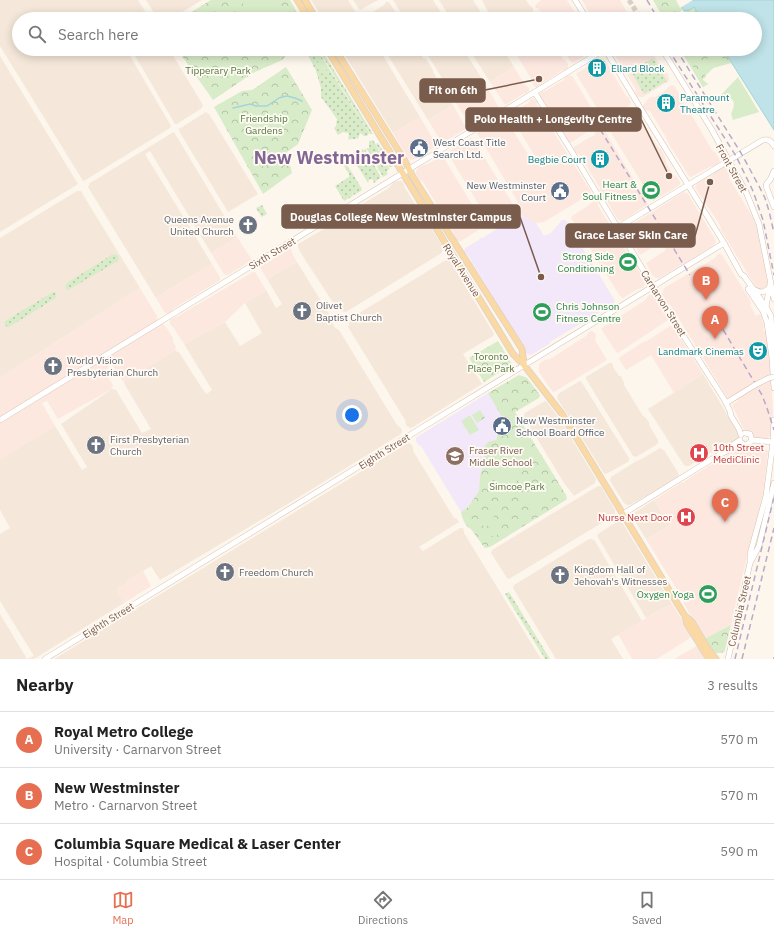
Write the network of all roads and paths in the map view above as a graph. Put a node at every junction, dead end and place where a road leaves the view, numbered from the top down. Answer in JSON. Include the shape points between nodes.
{"nodes":[{"id":1,"x":297,"y":0,"type":"edge"},
{"id":2,"x":305,"y":0,"type":"edge"},
{"id":3,"x":575,"y":0,"type":"edge"},
{"id":4,"x":305,"y":12,"type":"edge"},
{"id":5,"x":312,"y":12,"type":"edge"},
{"id":6,"x":583,"y":12,"type":"edge"},
{"id":7,"x":331,"y":56,"type":"edge"},
{"id":8,"x":339,"y":56,"type":"edge"},
{"id":9,"x":594,"y":56,"type":"edge"},
{"id":10,"x":609,"y":56,"type":"edge"},
{"id":11,"x":666,"y":56,"type":"edge"},
{"id":12,"x":534,"y":93,"type":"junction"},
{"id":13,"x":774,"y":146,"type":"edge"},
{"id":14,"x":728,"y":161,"type":"junction"},
{"id":15,"x":409,"y":170,"type":"junction"},
{"id":16,"x":774,"y":172,"type":"edge"},
{"id":17,"x":403,"y":173,"type":"junction"},
{"id":18,"x":772,"y":180,"type":"edge"},
{"id":19,"x":688,"y":185,"type":"junction"},
{"id":20,"x":767,"y":189,"type":"junction"},
{"id":21,"x":774,"y":192,"type":"edge"},
{"id":22,"x":773,"y":204,"type":"edge"},
{"id":23,"x":618,"y":228,"type":"junction"},
{"id":24,"x":724,"y":243,"type":"junction"},
{"id":25,"x":741,"y":274,"type":"junction"},
{"id":26,"x":770,"y":277,"type":"junction"},
{"id":27,"x":654,"y":286,"type":"junction"},
{"id":28,"x":752,"y":288,"type":"junction"},
{"id":29,"x":769,"y":288,"type":"junction"},
{"id":30,"x":774,"y":299,"type":"edge"},
{"id":31,"x":766,"y":307,"type":"junction"},
{"id":32,"x":774,"y":335,"type":"edge"},
{"id":33,"x":772,"y":358,"type":"junction"},
{"id":34,"x":524,"y":365,"type":"junction"},
{"id":35,"x":774,"y":377,"type":"edge"},
{"id":36,"x":774,"y":388,"type":"edge"},
{"id":37,"x":726,"y":403,"type":"junction"},
{"id":38,"x":0,"y":420,"type":"edge"},
{"id":39,"x":774,"y":420,"type":"edge"},
{"id":40,"x":742,"y":438,"type":"junction"},
{"id":41,"x":752,"y":440,"type":"junction"},
{"id":42,"x":774,"y":442,"type":"edge"},
{"id":43,"x":774,"y":483,"type":"edge"},
{"id":44,"x":623,"y":514,"type":"junction"},
{"id":45,"x":750,"y":563,"type":"junction"},
{"id":46,"x":685,"y":616,"type":"junction"},
{"id":47,"x":45,"y":659,"type":"edge"},
{"id":48,"x":709,"y":659,"type":"edge"},
{"id":49,"x":716,"y":659,"type":"edge"},
{"id":50,"x":728,"y":659,"type":"edge"}],
"edges":[{"from":1,"to":4,"type":"main road"},
{"from":2,"to":5,"type":"main road"},
{"from":3,"to":6,"type":"street"},
{"from":7,"to":17,"type":"main road","name":"Royal Avenue"},
{"from":8,"to":15,"type":"main road","name":"Royal Avenue"},
{"from":9,"to":12,"type":"street","name":"Sixth Street"},
{"from":10,"to":19,"type":"street"},
{"from":11,"to":14,"type":"street","name":"Front Street"},
{"from":12,"to":15,"type":"street","name":"Sixth Street"},
{"from":12,"to":23,"type":"street","name":"Carnarvon Street"},
{"from":13,"to":14,"type":"street","via":[[770,141],[763,140]]},
{"from":14,"to":19,"type":"street"},
{"from":14,"to":26,"type":"street","name":"Front Street","via":[[746,192],[756,217]]},
{"from":15,"to":17,"type":"street","name":"Sixth Street"},
{"from":15,"to":34,"type":"main road","name":"Royal Avenue","via":[[522,349]]},
{"from":16,"to":18,"type":"street"},
{"from":17,"to":34,"type":"main road","name":"Royal Avenue","via":[[513,354]]},
{"from":17,"to":38,"type":"street","name":"Sixth Street"},
{"from":18,"to":20,"type":"street","via":[[766,184]]},
{"from":19,"to":23,"type":"street"},
{"from":19,"to":24,"type":"street"},
{"from":20,"to":21,"type":"street"},
{"from":20,"to":22,"type":"street"},
{"from":21,"to":22,"type":"street"},
{"from":23,"to":27,"type":"street","name":"Carnarvon Street"},
{"from":24,"to":25,"type":"street"},
{"from":24,"to":27,"type":"street","name":"Eighth Street"},
{"from":25,"to":28,"type":"street"},
{"from":25,"to":33,"type":"street","via":[[764,315]]},
{"from":26,"to":29,"type":"street"},
{"from":26,"to":30,"type":"street","name":"Front Street"},
{"from":27,"to":34,"type":"street","name":"Eighth Street"},
{"from":27,"to":37,"type":"street","name":"Carnarvon Street"},
{"from":28,"to":29,"type":"street","via":[[765,292]]},
{"from":28,"to":31,"type":"street"},
{"from":29,"to":31,"type":"street"},
{"from":31,"to":32,"type":"street","via":[[771,316]]},
{"from":32,"to":33,"type":"street"},
{"from":33,"to":36,"type":"street"},
{"from":34,"to":44,"type":"main road","name":"Royal Avenue","via":[[562,414]]},
{"from":34,"to":47,"type":"street","name":"Eighth Street"},
{"from":35,"to":37,"type":"street","bridge":true,"via":[[765,379]]},
{"from":37,"to":40,"type":"street","name":"Carnarvon Street","via":[[734,413]]},
{"from":39,"to":42,"type":"street","name":"Columbia Street"},
{"from":40,"to":41,"type":"street","name":"Carnarvon Street","via":[[750,434]]},
{"from":40,"to":41,"type":"street","via":[[745,445]]},
{"from":40,"to":44,"type":"street","via":[[723,453]]},
{"from":41,"to":42,"type":"street"},
{"from":42,"to":45,"type":"street","name":"Columbia Street","via":[[766,496],[750,554]]},
{"from":43,"to":45,"type":"street","name":"Columbia Street","via":[[759,546]]},
{"from":44,"to":46,"type":"main road","name":"Royal Avenue"},
{"from":45,"to":50,"type":"street","name":"Columbia Street"},
{"from":46,"to":48,"type":"main road","name":"Royal Avenue","via":[[687,624]]},
{"from":46,"to":49,"type":"main road","name":"Royal Avenue","via":[[692,622]]}]}
